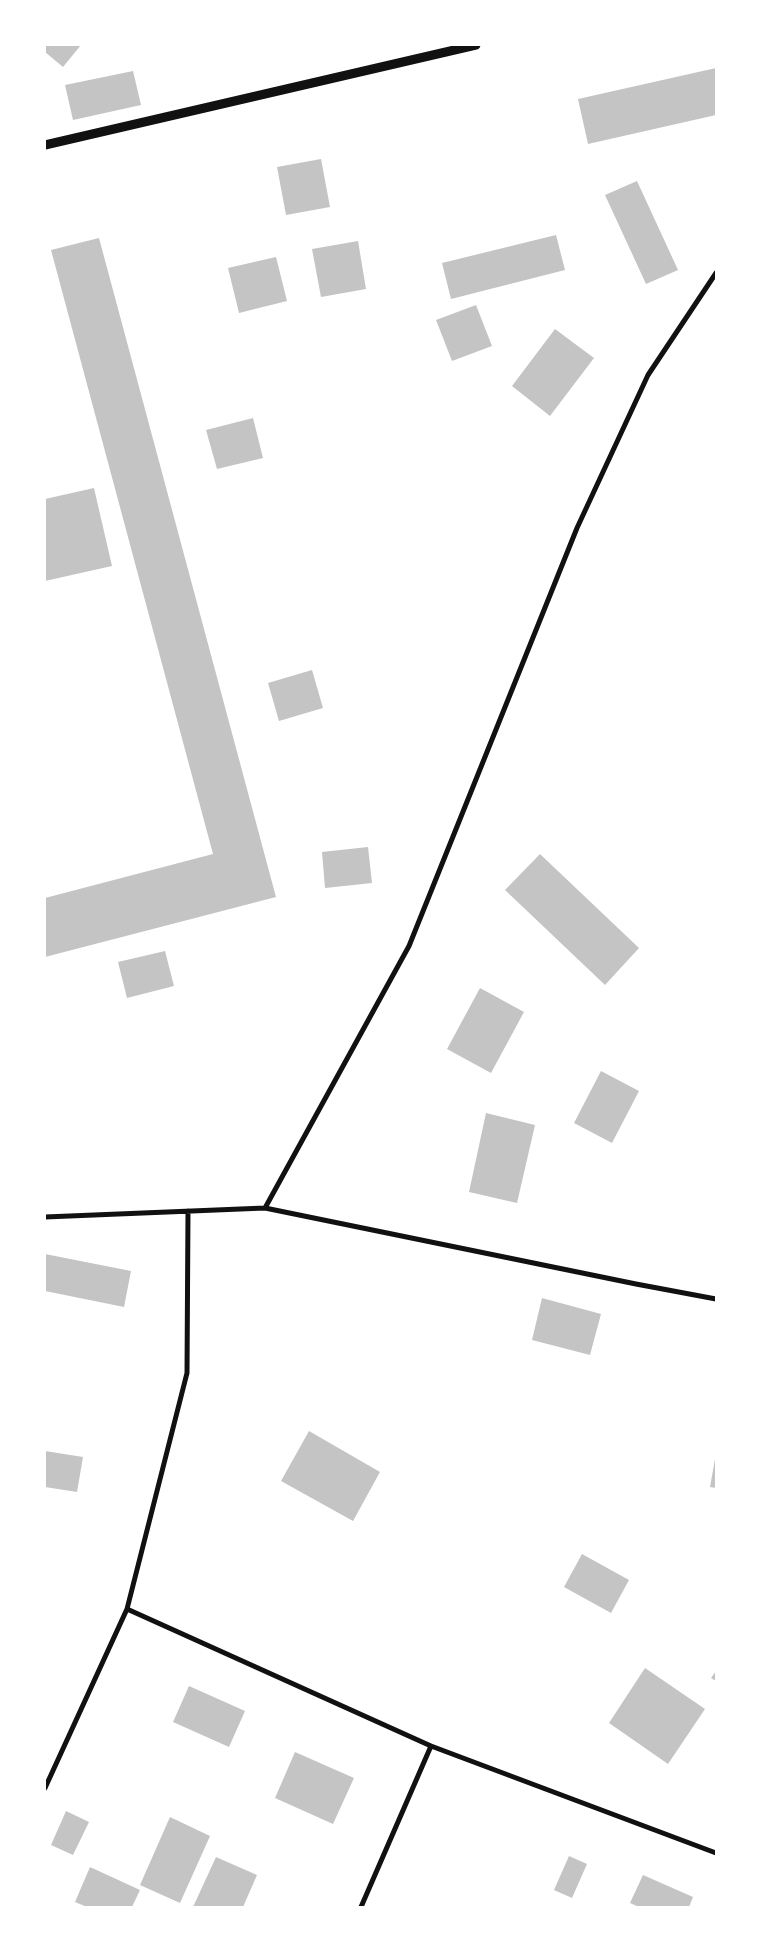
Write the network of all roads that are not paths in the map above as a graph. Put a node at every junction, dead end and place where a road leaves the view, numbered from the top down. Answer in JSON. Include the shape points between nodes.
{"nodes":[{"id":1,"x":476,"y":45,"type":"edge"},
{"id":2,"x":45,"y":145,"type":"edge"},
{"id":3,"x":716,"y":273,"type":"edge"},
{"id":4,"x":265,"y":1208,"type":"junction"},
{"id":5,"x":188,"y":1211,"type":"junction"},
{"id":6,"x":45,"y":1217,"type":"edge"},
{"id":7,"x":716,"y":1298,"type":"edge"},
{"id":8,"x":127,"y":1609,"type":"junction"},
{"id":9,"x":431,"y":1746,"type":"junction"},
{"id":10,"x":45,"y":1788,"type":"edge"},
{"id":11,"x":716,"y":1853,"type":"edge"},
{"id":12,"x":361,"y":1907,"type":"edge"}],
"edges":[{"from":1,"to":2,"type":"street"},
{"from":3,"to":4,"type":"street","via":[[648,375],[577,528],[410,946]]},
{"from":4,"to":5,"type":"street"},
{"from":4,"to":7,"type":"street"},
{"from":5,"to":6,"type":"street"},
{"from":5,"to":8,"type":"street","via":[[188,1373]]},
{"from":8,"to":9,"type":"street"},
{"from":8,"to":10,"type":"street"},
{"from":9,"to":11,"type":"street"},
{"from":9,"to":12,"type":"street"}]}
